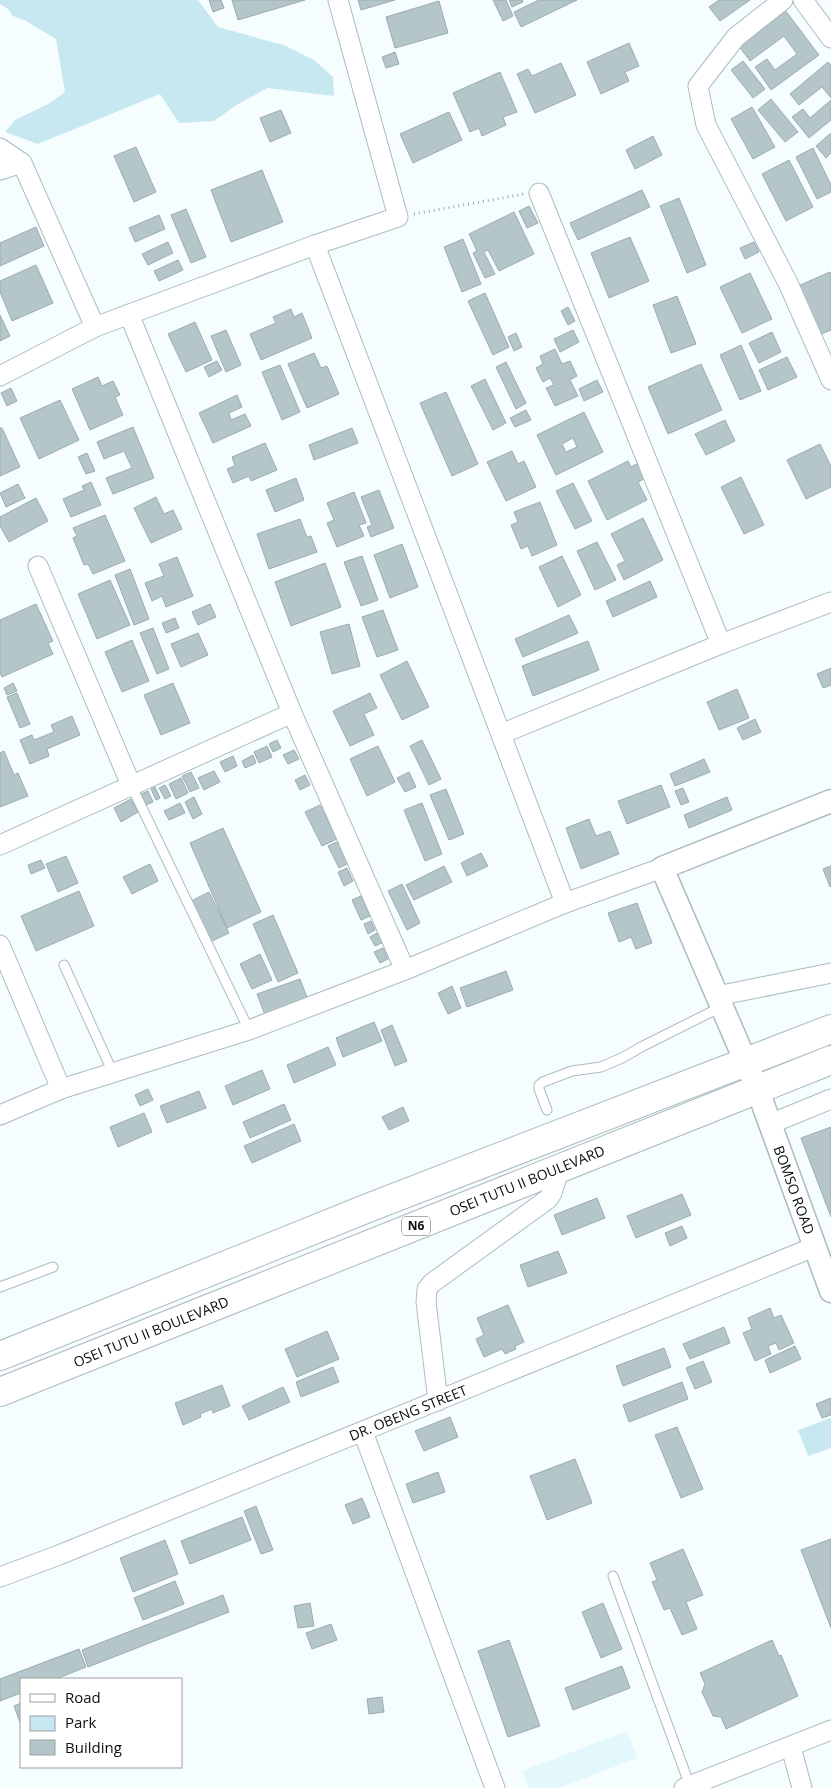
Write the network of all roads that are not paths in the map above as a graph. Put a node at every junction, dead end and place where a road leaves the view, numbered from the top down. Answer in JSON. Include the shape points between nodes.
{"nodes":[{"id":1,"x":338,"y":0,"type":"edge"},
{"id":2,"x":783,"y":0,"type":"edge"},
{"id":3,"x":802,"y":0,"type":"edge"},
{"id":4,"x":831,"y":38,"type":"edge"},
{"id":5,"x":0,"y":148,"type":"edge"},
{"id":6,"x":22,"y":163,"type":"junction"},
{"id":7,"x":0,"y":170,"type":"edge"},
{"id":8,"x":539,"y":193,"type":"road end"},
{"id":9,"x":315,"y":245,"type":"junction"},
{"id":10,"x":129,"y":314,"type":"junction"},
{"id":11,"x":95,"y":327,"type":"junction"},
{"id":12,"x":0,"y":376,"type":"edge"},
{"id":13,"x":831,"y":380,"type":"edge"},
{"id":14,"x":38,"y":566,"type":"dead end"},
{"id":15,"x":831,"y":602,"type":"edge"},
{"id":16,"x":721,"y":644,"type":"junction"},
{"id":17,"x":292,"y":713,"type":"junction"},
{"id":18,"x":501,"y":734,"type":"junction"},
{"id":19,"x":131,"y":785,"type":"junction"},
{"id":20,"x":831,"y":801,"type":"edge"},
{"id":21,"x":0,"y":845,"type":"edge"},
{"id":22,"x":662,"y":868,"type":"junction"},
{"id":23,"x":565,"y":903,"type":"junction"},
{"id":24,"x":0,"y":945,"type":"edge"},
{"id":25,"x":64,"y":965,"type":"dead end"},
{"id":26,"x":405,"y":970,"type":"junction"},
{"id":27,"x":831,"y":973,"type":"edge"},
{"id":28,"x":719,"y":1001,"type":"junction"},
{"id":29,"x":831,"y":1029,"type":"edge"},
{"id":30,"x":249,"y":1030,"type":"junction"},
{"id":31,"x":831,"y":1060,"type":"edge"},
{"id":32,"x":747,"y":1063,"type":"junction"},
{"id":33,"x":113,"y":1073,"type":"junction"},
{"id":34,"x":757,"y":1088,"type":"junction"},
{"id":35,"x":61,"y":1089,"type":"junction"},
{"id":36,"x":831,"y":1099,"type":"edge"},
{"id":37,"x":547,"y":1110,"type":"dead end"},
{"id":38,"x":0,"y":1115,"type":"edge"},
{"id":39,"x":770,"y":1124,"type":"junction"},
{"id":40,"x":560,"y":1167,"type":"junction"},
{"id":41,"x":814,"y":1247,"type":"junction"},
{"id":42,"x":53,"y":1267,"type":"dead end"},
{"id":43,"x":0,"y":1287,"type":"edge"},
{"id":44,"x":831,"y":1291,"type":"edge"},
{"id":45,"x":0,"y":1356,"type":"edge"},
{"id":46,"x":0,"y":1392,"type":"edge"},
{"id":47,"x":438,"y":1401,"type":"junction"},
{"id":48,"x":363,"y":1432,"type":"junction"},
{"id":49,"x":613,"y":1576,"type":"dead end"},
{"id":50,"x":0,"y":1577,"type":"edge"},
{"id":51,"x":831,"y":1730,"type":"edge"},
{"id":52,"x":791,"y":1747,"type":"junction"},
{"id":53,"x":687,"y":1787,"type":"edge"},
{"id":54,"x":495,"y":1788,"type":"edge"},
{"id":55,"x":802,"y":1788,"type":"edge"}],
"edges":[{"from":1,"to":9,"type":"street","via":[[398,217]]},
{"from":2,"to":13,"type":"street","via":[[736,37],[698,86],[706,125],[788,283]]},
{"from":3,"to":4,"type":"street"},
{"from":5,"to":6,"type":"street"},
{"from":6,"to":7,"type":"street"},
{"from":6,"to":11,"type":"street"},
{"from":8,"to":16,"type":"street"},
{"from":9,"to":10,"type":"street"},
{"from":9,"to":18,"type":"street"},
{"from":10,"to":11,"type":"street"},
{"from":10,"to":17,"type":"street"},
{"from":11,"to":12,"type":"street"},
{"from":14,"to":19,"type":"street"},
{"from":15,"to":16,"type":"street"},
{"from":16,"to":18,"type":"street"},
{"from":17,"to":19,"type":"street"},
{"from":17,"to":26,"type":"street"},
{"from":18,"to":23,"type":"street"},
{"from":19,"to":21,"type":"street"},
{"from":19,"to":30,"type":"lane"},
{"from":20,"to":22,"type":"street"},
{"from":22,"to":23,"type":"street"},
{"from":22,"to":28,"type":"street","name":"BOMSO ROAD"},
{"from":23,"to":26,"type":"street"},
{"from":24,"to":35,"type":"street"},
{"from":25,"to":33,"type":"lane"},
{"from":26,"to":30,"type":"street"},
{"from":27,"to":28,"type":"street"},
{"from":28,"to":32,"type":"street","name":"BOMSO ROAD"},
{"from":28,"to":37,"type":"lane","via":[[622,1058],[601,1067],[572,1070],[543,1082],[539,1090]]},
{"from":29,"to":32,"type":"highway","number":"N6"},
{"from":30,"to":33,"type":"street"},
{"from":31,"to":34,"type":"highway","name":"OSEI TUTU II BOULEVARD","number":"N6"},
{"from":32,"to":34,"type":"street","name":"BOMSO ROAD"},
{"from":32,"to":45,"type":"highway","number":"N6","via":[[373,1206]]},
{"from":33,"to":35,"type":"street"},
{"from":34,"to":39,"type":"street","name":"BOMSO ROAD"},
{"from":34,"to":40,"type":"highway","name":"OSEI TUTU II BOULEVARD","number":"N6"},
{"from":35,"to":38,"type":"street"},
{"from":36,"to":39,"type":"street"},
{"from":39,"to":41,"type":"street","name":"BOMSO ROAD"},
{"from":40,"to":46,"type":"highway","name":"OSEI TUTU II BOULEVARD","number":"N6"},
{"from":40,"to":47,"type":"street","via":[[548,1199],[432,1282],[427,1290]]},
{"from":41,"to":44,"type":"street","name":"BOMSO ROAD"},
{"from":41,"to":47,"type":"street","name":"DR. OBENG STREET"},
{"from":42,"to":43,"type":"lane"},
{"from":47,"to":48,"type":"street","name":"DR. OBENG STREET"},
{"from":48,"to":50,"type":"street","name":"DR. OBENG STREET"},
{"from":48,"to":54,"type":"street"},
{"from":49,"to":53,"type":"lane"},
{"from":51,"to":52,"type":"street"},
{"from":52,"to":53,"type":"street"},
{"from":52,"to":55,"type":"street"}]}
